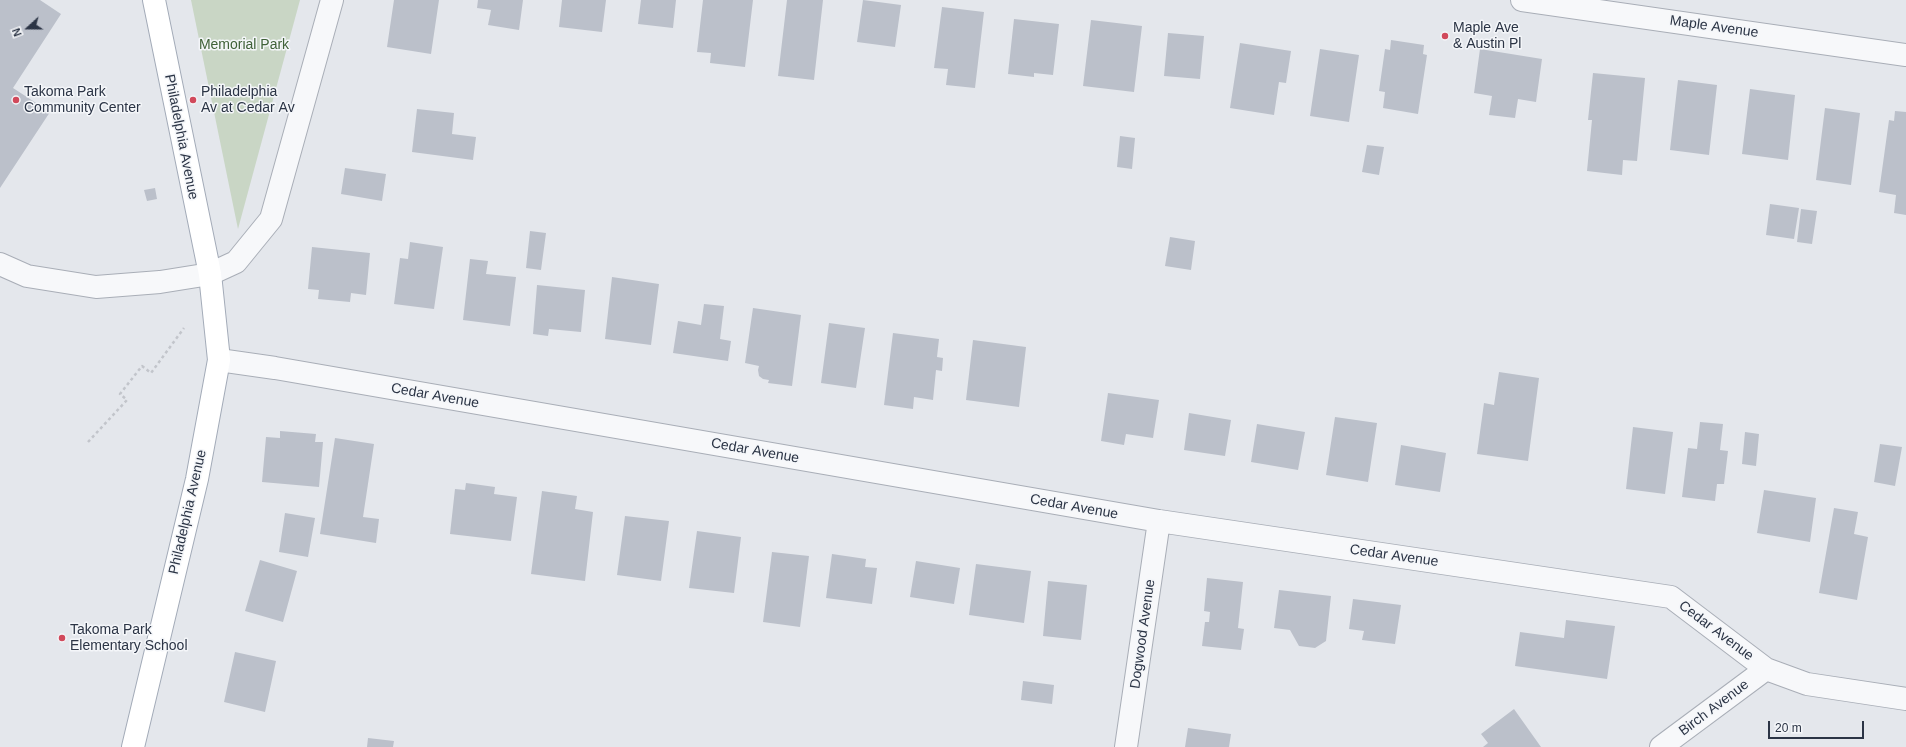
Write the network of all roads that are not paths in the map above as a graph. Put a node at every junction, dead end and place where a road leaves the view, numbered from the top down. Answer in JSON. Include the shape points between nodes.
{"nodes":[{"id":1,"x":154,"y":0,"type":"edge"},
{"id":2,"x":332,"y":0,"type":"edge"},
{"id":3,"x":1522,"y":0,"type":"edge"},
{"id":4,"x":1906,"y":55,"type":"edge"},
{"id":5,"x":0,"y":264,"type":"edge"},
{"id":6,"x":210,"y":274,"type":"junction"},
{"id":7,"x":219,"y":360,"type":"junction"},
{"id":8,"x":1159,"y":522,"type":"junction"},
{"id":9,"x":1766,"y":669,"type":"junction"},
{"id":10,"x":1906,"y":699,"type":"edge"},
{"id":11,"x":133,"y":747,"type":"edge"},
{"id":12,"x":1126,"y":747,"type":"edge"},
{"id":13,"x":1661,"y":747,"type":"edge"}],
"edges":[{"from":1,"to":6,"type":"main road","name":"Philadelphia Avenue"},
{"from":2,"to":6,"type":"street","via":[[271,219],[236,262]]},
{"from":3,"to":4,"type":"street","name":"Maple Avenue"},
{"from":5,"to":6,"type":"street","via":[[27,276],[96,287],[160,282]]},
{"from":6,"to":7,"type":"main road","name":"Philadelphia Avenue"},
{"from":7,"to":8,"type":"street","name":"Cedar Avenue"},
{"from":7,"to":11,"type":"main road","name":"Philadelphia Avenue","via":[[197,479]]},
{"from":8,"to":9,"type":"street","name":"Cedar Avenue","via":[[1671,597]]},
{"from":8,"to":12,"type":"street","name":"Dogwood Avenue"},
{"from":9,"to":10,"type":"street","name":"Cedar Avenue","via":[[1807,684]]},
{"from":9,"to":13,"type":"street","name":"Birch Avenue"}]}
